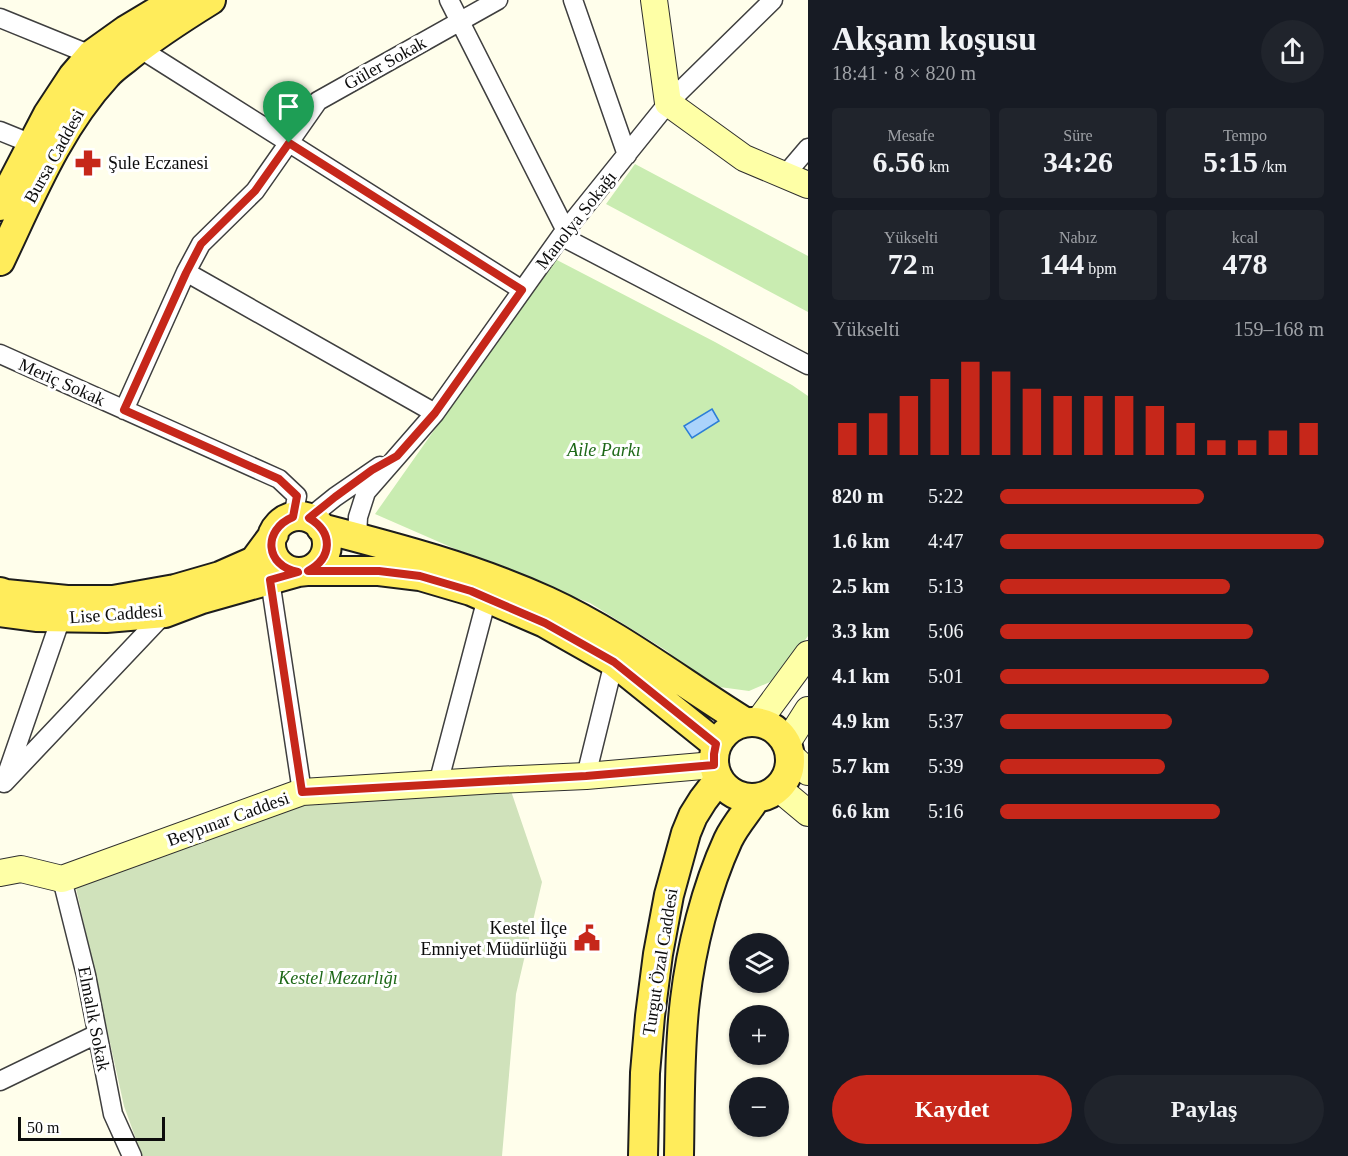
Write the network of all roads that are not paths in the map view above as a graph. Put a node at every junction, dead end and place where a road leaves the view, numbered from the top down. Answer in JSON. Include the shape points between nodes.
{"nodes":[{"id":1,"x":176,"y":0,"type":"edge"},
{"id":2,"x":211,"y":0,"type":"edge"},
{"id":3,"x":449,"y":0,"type":"edge"},
{"id":4,"x":498,"y":0,"type":"edge"},
{"id":5,"x":573,"y":0,"type":"edge"},
{"id":6,"x":654,"y":0,"type":"edge"},
{"id":7,"x":773,"y":0,"type":"edge"},
{"id":8,"x":0,"y":18,"type":"edge"},
{"id":9,"x":460,"y":21,"type":"junction"},
{"id":10,"x":133,"y":39,"type":"junction"},
{"id":11,"x":91,"y":55,"type":"junction"},
{"id":12,"x":668,"y":103,"type":"junction"},
{"id":13,"x":0,"y":131,"type":"edge"},
{"id":14,"x":289,"y":143,"type":"junction"},
{"id":15,"x":32,"y":144,"type":"junction"},
{"id":16,"x":808,"y":148,"type":"edge"},
{"id":17,"x":627,"y":155,"type":"junction"},
{"id":18,"x":797,"y":180,"type":"edge"},
{"id":19,"x":0,"y":206,"type":"edge"},
{"id":20,"x":563,"y":234,"type":"junction"},
{"id":21,"x":0,"y":261,"type":"edge"},
{"id":22,"x":186,"y":273,"type":"junction"},
{"id":23,"x":522,"y":290,"type":"junction"},
{"id":24,"x":0,"y":354,"type":"edge"},
{"id":25,"x":808,"y":365,"type":"edge"},
{"id":26,"x":124,"y":410,"type":"junction"},
{"id":27,"x":435,"y":413,"type":"junction"},
{"id":28,"x":397,"y":456,"type":"junction"},
{"id":29,"x":299,"y":524,"type":"junction"},
{"id":30,"x":357,"y":537,"type":"junction"},
{"id":31,"x":303,"y":572,"type":"junction"},
{"id":32,"x":270,"y":580,"type":"junction"},
{"id":33,"x":0,"y":592,"type":"edge"},
{"id":34,"x":487,"y":598,"type":"junction"},
{"id":35,"x":0,"y":612,"type":"edge"},
{"id":36,"x":165,"y":613,"type":"junction"},
{"id":37,"x":61,"y":618,"type":"junction"},
{"id":38,"x":808,"y":654,"type":"edge"},
{"id":39,"x":614,"y":662,"type":"junction"},
{"id":40,"x":808,"y":710,"type":"edge"},
{"id":41,"x":751,"y":722,"type":"junction"},
{"id":42,"x":795,"y":757,"type":"edge"},
{"id":43,"x":716,"y":763,"type":"junction"},
{"id":44,"x":586,"y":776,"type":"junction"},
{"id":45,"x":438,"y":784,"type":"junction"},
{"id":46,"x":2,"y":788,"type":"edge"},
{"id":47,"x":302,"y":792,"type":"junction"},
{"id":48,"x":767,"y":793,"type":"junction"},
{"id":49,"x":808,"y":813,"type":"edge"},
{"id":50,"x":0,"y":873,"type":"edge"},
{"id":51,"x":62,"y":879,"type":"junction"},
{"id":52,"x":97,"y":1034,"type":"junction"},
{"id":53,"x":0,"y":1081,"type":"edge"},
{"id":54,"x":126,"y":1154,"type":"edge"},
{"id":55,"x":643,"y":1156,"type":"edge"},
{"id":56,"x":679,"y":1156,"type":"edge"}],
"edges":[{"from":1,"to":10,"type":"main road","name":"Bursa Caddesi"},
{"from":2,"to":10,"type":"main road","name":"Bursa Caddesi"},
{"from":3,"to":9,"type":"street"},
{"from":4,"to":9,"type":"street","name":"Güler Sokak"},
{"from":5,"to":17,"type":"street"},
{"from":6,"to":12,"type":"main road"},
{"from":7,"to":12,"type":"street","name":"Manolya Sokağı"},
{"from":8,"to":11,"type":"street"},
{"from":9,"to":14,"type":"street","name":"Güler Sokak","via":[[318,101]]},
{"from":9,"to":20,"type":"street"},
{"from":10,"to":11,"type":"main road","name":"Bursa Caddesi"},
{"from":10,"to":14,"type":"street"},
{"from":10,"to":21,"type":"main road","name":"Bursa Caddesi","via":[[67,126]]},
{"from":11,"to":15,"type":"main road","name":"Bursa Caddesi","via":[[48,114]]},
{"from":12,"to":17,"type":"street","name":"Manolya Sokağı"},
{"from":12,"to":18,"type":"main road","via":[[744,158]]},
{"from":13,"to":15,"type":"street"},
{"from":14,"to":22,"type":"street","name":"Güler Sokak","via":[[255,191],[201,244]]},
{"from":14,"to":23,"type":"street"},
{"from":15,"to":19,"type":"main road","name":"Bursa Caddesi"},
{"from":16,"to":18,"type":"street"},
{"from":17,"to":20,"type":"street","name":"Manolya Sokağı"},
{"from":20,"to":23,"type":"street","name":"Manolya Sokağı"},
{"from":20,"to":25,"type":"street"},
{"from":22,"to":26,"type":"street","name":"Güler Sokak"},
{"from":22,"to":27,"type":"street"},
{"from":23,"to":27,"type":"street","name":"Manolya Sokağı"},
{"from":24,"to":26,"type":"street","name":"Meriç Sokak"},
{"from":26,"to":29,"type":"street","name":"Meriç Sokak","via":[[279,479],[297,496]]},
{"from":27,"to":28,"type":"street","name":"Manolya Sokağı"},
{"from":28,"to":29,"type":"street","name":"Manolya Sokağı"},
{"from":28,"to":30,"type":"street","name":"Manolya Sokağı","via":[[366,492]]},
{"from":29,"to":30,"type":"main road"},
{"from":29,"to":31,"type":"main road","via":[[326,535],[327,544],[322,561]]},
{"from":29,"to":31,"type":"main road","via":[[271,543],[282,566]]},
{"from":29,"to":33,"type":"main road","via":[[254,561],[175,589],[113,600],[67,600]]},
{"from":30,"to":41,"type":"main road","via":[[476,573],[547,601],[614,637]]},
{"from":31,"to":32,"type":"main road","name":"Lise Caddesi"},
{"from":31,"to":34,"type":"main road","name":"Lise Caddesi","via":[[379,571],[420,576]]},
{"from":32,"to":36,"type":"main road","name":"Lise Caddesi"},
{"from":32,"to":47,"type":"street"},
{"from":34,"to":39,"type":"main road","name":"Lise Caddesi","via":[[545,623]]},
{"from":34,"to":45,"type":"street"},
{"from":35,"to":37,"type":"main road","name":"Lise Caddesi"},
{"from":36,"to":37,"type":"main road","name":"Lise Caddesi"},
{"from":36,"to":46,"type":"street"},
{"from":37,"to":46,"type":"street"},
{"from":38,"to":41,"type":"main road"},
{"from":39,"to":43,"type":"main road","name":"Lise Caddesi"},
{"from":39,"to":44,"type":"street"},
{"from":40,"to":42,"type":"main road"},
{"from":41,"to":42,"type":"main road","via":[[770,725]]},
{"from":41,"to":43,"type":"main road","via":[[733,726],[723,734]]},
{"from":42,"to":48,"type":"main road","via":[[786,779]]},
{"from":43,"to":44,"type":"main road","name":"Beypınar Caddesi"},
{"from":43,"to":48,"type":"main road","via":[[725,787],[733,793],[744,798]]},
{"from":43,"to":55,"type":"main road","name":"Turgut Özal Caddesi","via":[[686,833],[669,894],[650,1016]]},
{"from":44,"to":45,"type":"main road","name":"Beypınar Caddesi"},
{"from":45,"to":47,"type":"main road","name":"Beypınar Caddesi"},
{"from":47,"to":51,"type":"main road","name":"Beypınar Caddesi"},
{"from":48,"to":49,"type":"main road"},
{"from":48,"to":56,"type":"main road","name":"Turgut Özal Caddesi","via":[[729,839],[710,887],[692,952],[685,1001]]},
{"from":50,"to":51,"type":"main road","via":[[21,869]]},
{"from":51,"to":52,"type":"street","name":"Elmalık Sokak"},
{"from":52,"to":53,"type":"street"},
{"from":52,"to":54,"type":"street","name":"Elmalık Sokak","via":[[113,1114]]}]}
